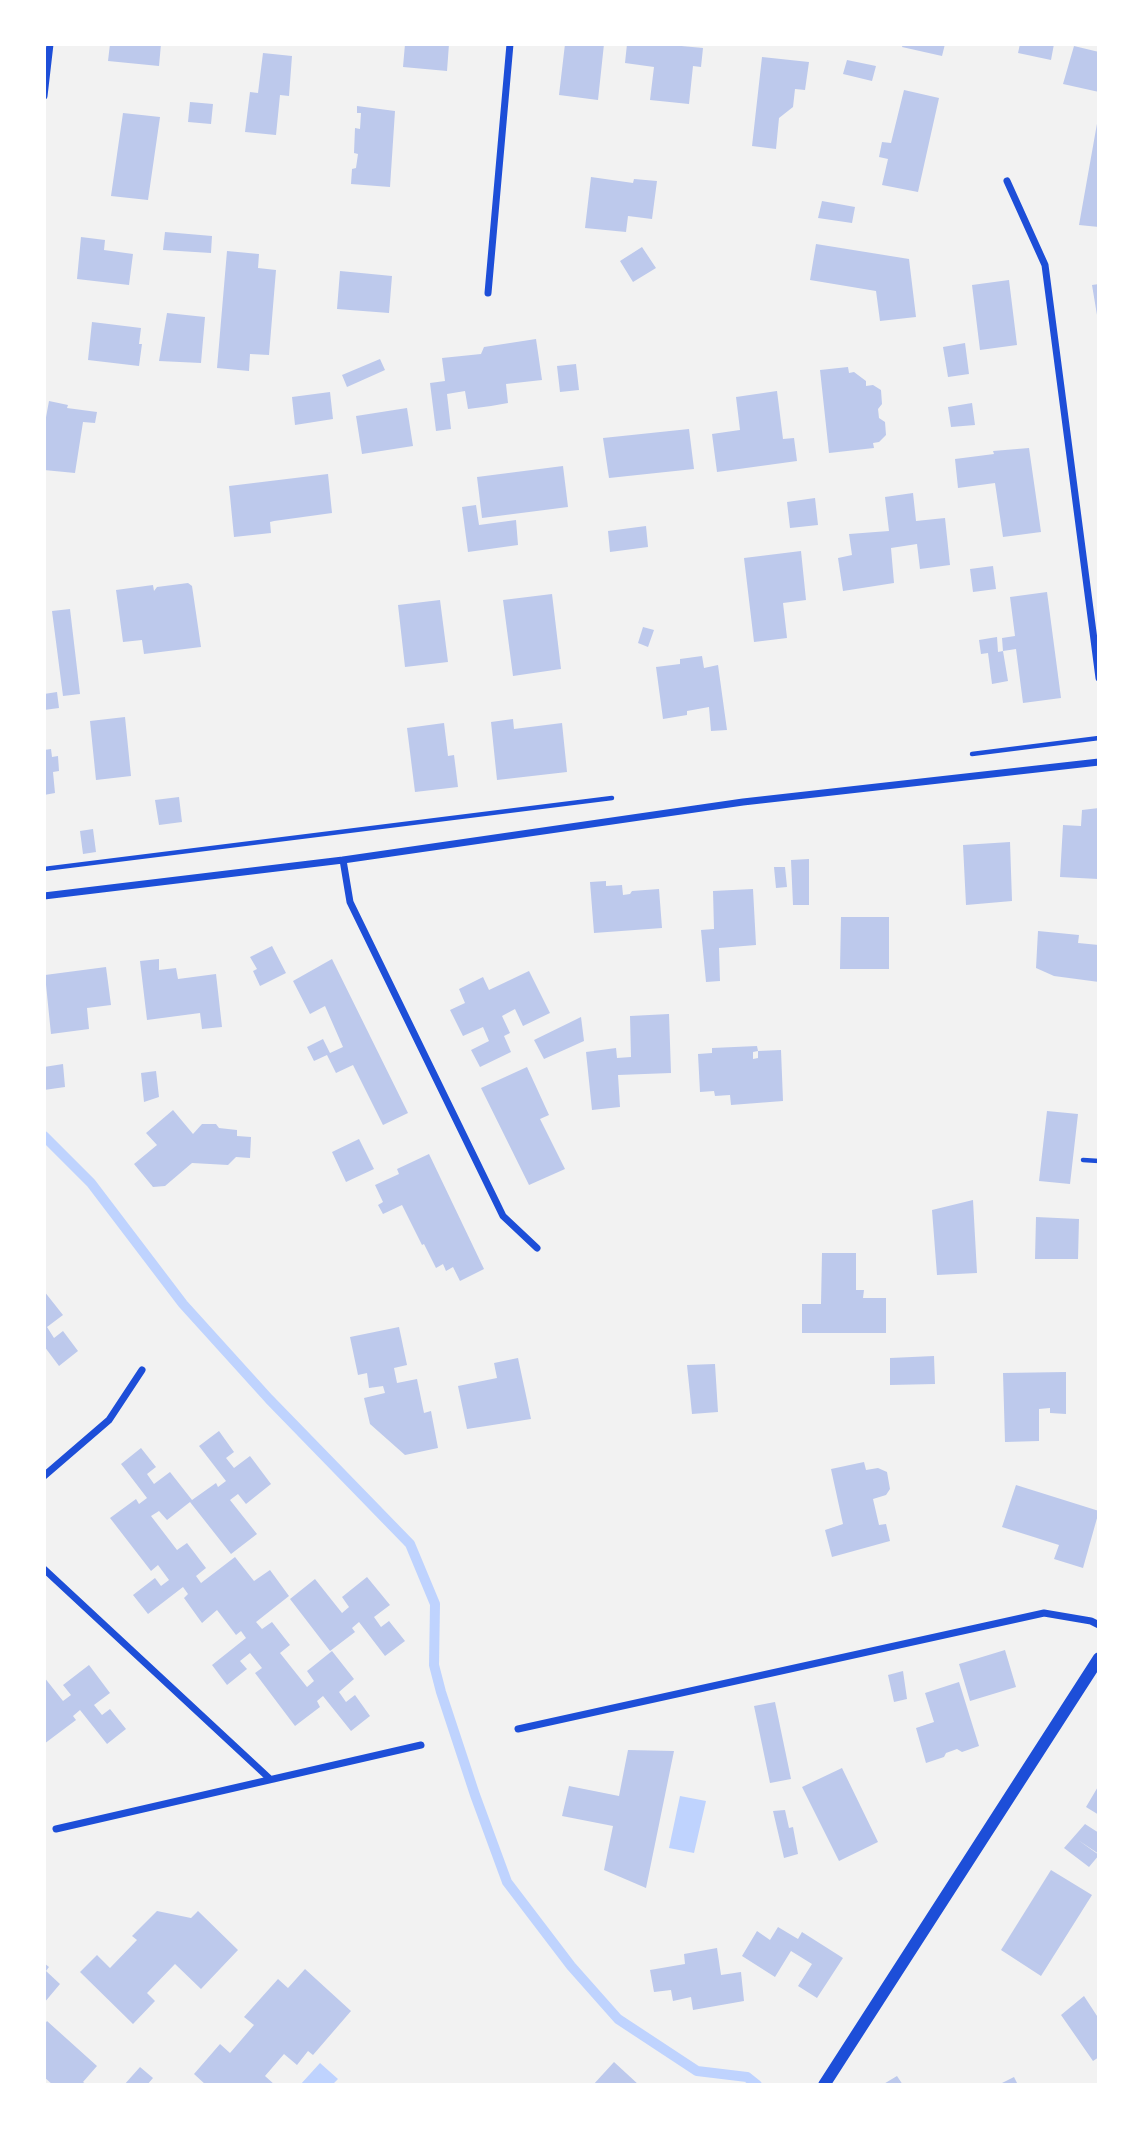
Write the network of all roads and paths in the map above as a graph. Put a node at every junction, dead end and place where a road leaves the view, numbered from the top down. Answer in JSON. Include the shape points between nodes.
{"nodes":[{"id":1,"x":50,"y":44,"type":"edge"},
{"id":2,"x":510,"y":44,"type":"edge"},
{"id":3,"x":44,"y":96,"type":"edge"},
{"id":4,"x":1007,"y":181,"type":"dead end"},
{"id":5,"x":488,"y":293,"type":"dead end"},
{"id":6,"x":1099,"y":678,"type":"edge"},
{"id":7,"x":1099,"y":738,"type":"edge"},
{"id":8,"x":967,"y":754,"type":"dead end"},
{"id":9,"x":1099,"y":762,"type":"edge"},
{"id":10,"x":624,"y":797,"type":"dead end"},
{"id":11,"x":343,"y":860,"type":"junction"},
{"id":12,"x":44,"y":869,"type":"edge"},
{"id":13,"x":44,"y":896,"type":"edge"},
{"id":14,"x":1083,"y":1160,"type":"dead end"},
{"id":15,"x":1099,"y":1161,"type":"edge"},
{"id":16,"x":537,"y":1248,"type":"dead end"},
{"id":17,"x":142,"y":1370,"type":"dead end"},
{"id":18,"x":44,"y":1476,"type":"edge"},
{"id":19,"x":44,"y":1569,"type":"edge"},
{"id":20,"x":1099,"y":1625,"type":"edge"},
{"id":21,"x":1099,"y":1658,"type":"edge"},
{"id":22,"x":518,"y":1728,"type":"dead end"},
{"id":23,"x":421,"y":1745,"type":"dead end"},
{"id":24,"x":270,"y":1779,"type":"junction"},
{"id":25,"x":56,"y":1829,"type":"dead end"},
{"id":26,"x":824,"y":2085,"type":"edge"}],
"edges":[{"from":1,"to":3,"type":"street"},
{"from":2,"to":5,"type":"street"},
{"from":4,"to":6,"type":"street","via":[[1045,265]]},
{"from":7,"to":8,"type":"path"},
{"from":9,"to":11,"type":"street","via":[[743,802]]},
{"from":10,"to":12,"type":"path"},
{"from":11,"to":13,"type":"street"},
{"from":11,"to":16,"type":"street","via":[[350,902],[503,1216]]},
{"from":14,"to":15,"type":"path"},
{"from":17,"to":18,"type":"street","via":[[109,1420]]},
{"from":19,"to":24,"type":"street"},
{"from":20,"to":22,"type":"street","via":[[1044,1613]]},
{"from":21,"to":26,"type":"street"},
{"from":23,"to":24,"type":"street"},
{"from":24,"to":25,"type":"street"}]}
